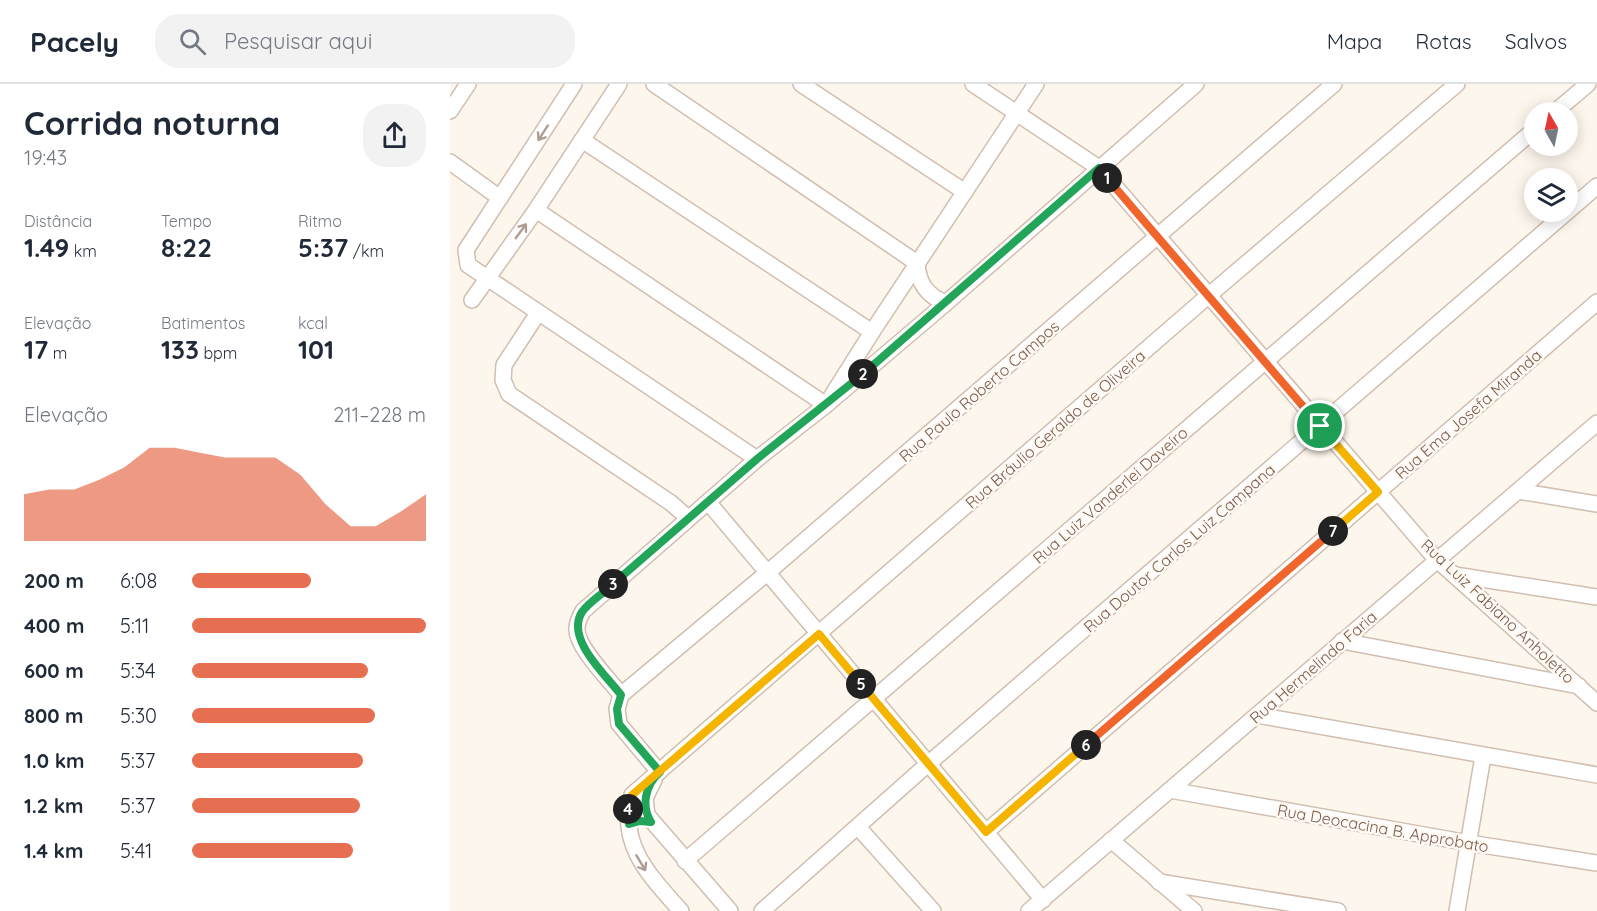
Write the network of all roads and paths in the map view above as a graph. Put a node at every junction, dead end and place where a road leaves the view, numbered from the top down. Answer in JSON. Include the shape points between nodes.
{"nodes":[{"id":1,"x":468,"y":84,"type":"edge"},
{"id":2,"x":574,"y":84,"type":"edge"},
{"id":3,"x":619,"y":84,"type":"edge"},
{"id":4,"x":654,"y":84,"type":"edge"},
{"id":5,"x":801,"y":84,"type":"edge"},
{"id":6,"x":973,"y":84,"type":"edge"},
{"id":7,"x":1036,"y":84,"type":"edge"},
{"id":8,"x":1196,"y":84,"type":"edge"},
{"id":9,"x":1334,"y":84,"type":"edge"},
{"id":10,"x":1457,"y":84,"type":"edge"},
{"id":11,"x":1588,"y":84,"type":"edge"},
{"id":12,"x":1566,"y":102,"type":"edge"},
{"id":13,"x":450,"y":111,"type":"edge"},
{"id":14,"x":1017,"y":114,"type":"junction"},
{"id":15,"x":1524,"y":139,"type":"edge"},
{"id":16,"x":582,"y":140,"type":"junction"},
{"id":17,"x":450,"y":162,"type":"edge"},
{"id":18,"x":1099,"y":168,"type":"junction"},
{"id":19,"x":1597,"y":186,"type":"edge"},
{"id":20,"x":965,"y":192,"type":"junction"},
{"id":21,"x":500,"y":198,"type":"junction"},
{"id":22,"x":536,"y":210,"type":"junction"},
{"id":23,"x":1157,"y":237,"type":"junction"},
{"id":24,"x":917,"y":263,"type":"junction"},
{"id":25,"x":487,"y":278,"type":"junction"},
{"id":26,"x":1208,"y":296,"type":"junction"},
{"id":27,"x":472,"y":300,"type":"dead end"},
{"id":28,"x":1597,"y":302,"type":"edge"},
{"id":29,"x":946,"y":303,"type":"junction"},
{"id":30,"x":538,"y":313,"type":"junction"},
{"id":31,"x":872,"y":332,"type":"junction"},
{"id":32,"x":1265,"y":362,"type":"junction"},
{"id":33,"x":826,"y":405,"type":"junction"},
{"id":34,"x":1597,"y":423,"type":"edge"},
{"id":35,"x":1320,"y":426,"type":"junction"},
{"id":36,"x":757,"y":459,"type":"junction"},
{"id":37,"x":1518,"y":491,"type":"junction"},
{"id":38,"x":1378,"y":492,"type":"junction"},
{"id":39,"x":708,"y":502,"type":"junction"},
{"id":40,"x":1597,"y":504,"type":"edge"},
{"id":41,"x":688,"y":518,"type":"junction"},
{"id":42,"x":1436,"y":560,"type":"junction"},
{"id":43,"x":767,"y":573,"type":"junction"},
{"id":44,"x":1453,"y":575,"type":"junction"},
{"id":45,"x":1597,"y":597,"type":"edge"},
{"id":46,"x":819,"y":634,"type":"junction"},
{"id":47,"x":1342,"y":642,"type":"junction"},
{"id":48,"x":1580,"y":686,"type":"junction"},
{"id":49,"x":1597,"y":689,"type":"edge"},
{"id":50,"x":621,"y":695,"type":"junction"},
{"id":51,"x":873,"y":699,"type":"junction"},
{"id":52,"x":1597,"y":703,"type":"edge"},
{"id":53,"x":1257,"y":715,"type":"junction"},
{"id":54,"x":1483,"y":756,"type":"junction"},
{"id":55,"x":928,"y":764,"type":"junction"},
{"id":56,"x":657,"y":774,"type":"junction"},
{"id":57,"x":1597,"y":775,"type":"edge"},
{"id":58,"x":1170,"y":790,"type":"junction"},
{"id":59,"x":651,"y":822,"type":"junction"},
{"id":60,"x":629,"y":824,"type":"junction"},
{"id":61,"x":858,"y":827,"type":"junction"},
{"id":62,"x":986,"y":832,"type":"junction"},
{"id":63,"x":1111,"y":840,"type":"junction"},
{"id":64,"x":1468,"y":843,"type":"junction"},
{"id":65,"x":686,"y":861,"type":"junction"},
{"id":66,"x":1597,"y":863,"type":"edge"},
{"id":67,"x":1159,"y":882,"type":"junction"},
{"id":68,"x":1043,"y":900,"type":"junction"},
{"id":69,"x":681,"y":911,"type":"edge"},
{"id":70,"x":730,"y":911,"type":"edge"},
{"id":71,"x":762,"y":911,"type":"edge"},
{"id":72,"x":933,"y":911,"type":"edge"},
{"id":73,"x":1029,"y":911,"type":"edge"},
{"id":74,"x":1194,"y":911,"type":"edge"},
{"id":75,"x":1338,"y":911,"type":"edge"},
{"id":76,"x":1458,"y":911,"type":"edge"}],
"edges":[{"from":1,"to":13,"type":"street"},
{"from":2,"to":21,"type":"street","one_way":true},
{"from":3,"to":16,"type":"street"},
{"from":4,"to":24,"type":"street"},
{"from":5,"to":20,"type":"street"},
{"from":6,"to":14,"type":"street","name":"Rua Luiz Fabiano Anholetto"},
{"from":7,"to":14,"type":"street"},
{"from":8,"to":18,"type":"street"},
{"from":9,"to":23,"type":"street","name":"Rua Paulo Roberto Campos"},
{"from":10,"to":26,"type":"street","name":"Rua Bráulio Geraldo de Oliveira"},
{"from":11,"to":12,"type":"street"},
{"from":14,"to":18,"type":"street","name":"Rua Luiz Fabiano Anholetto"},
{"from":14,"to":20,"type":"street"},
{"from":15,"to":32,"type":"street","name":"Rua Luiz Vanderlei Daveiro"},
{"from":16,"to":22,"type":"street"},
{"from":16,"to":31,"type":"street"},
{"from":17,"to":21,"type":"street"},
{"from":18,"to":23,"type":"street","name":"Rua Luiz Fabiano Anholetto"},
{"from":18,"to":29,"type":"street"},
{"from":19,"to":35,"type":"street","name":"Rua Doutor Carlos Luiz Campana"},
{"from":20,"to":24,"type":"street"},
{"from":21,"to":25,"type":"street","via":[[466,250],[468,265]]},
{"from":25,"to":22,"type":"street","one_way":true},
{"from":22,"to":33,"type":"street"},
{"from":23,"to":26,"type":"street","name":"Rua Luiz Fabiano Anholetto"},
{"from":23,"to":43,"type":"street","name":"Rua Paulo Roberto Campos"},
{"from":24,"to":29,"type":"street","via":[[927,293]]},
{"from":24,"to":31,"type":"street"},
{"from":25,"to":27,"type":"street"},
{"from":25,"to":30,"type":"street"},
{"from":26,"to":32,"type":"street","name":"Rua Luiz Fabiano Anholetto"},
{"from":26,"to":46,"type":"street","name":"Rua Bráulio Geraldo de Oliveira"},
{"from":28,"to":38,"type":"street","name":"Rua Ema Josefa Miranda"},
{"from":29,"to":33,"type":"street"},
{"from":30,"to":36,"type":"street"},
{"from":30,"to":41,"type":"street","via":[[504,365],[502,380],[509,394]]},
{"from":31,"to":33,"type":"street"},
{"from":32,"to":35,"type":"street","name":"Rua Luiz Fabiano Anholetto"},
{"from":32,"to":51,"type":"street","name":"Rua Luiz Vanderlei Daveiro"},
{"from":33,"to":36,"type":"street"},
{"from":34,"to":37,"type":"street","name":"Rua Hermelindo Faria"},
{"from":35,"to":38,"type":"street","name":"Rua Luiz Fabiano Anholetto"},
{"from":35,"to":55,"type":"street","name":"Rua Doutor Carlos Luiz Campana"},
{"from":36,"to":39,"type":"street"},
{"from":37,"to":40,"type":"street"},
{"from":37,"to":42,"type":"street","name":"Rua Hermelindo Faria"},
{"from":38,"to":42,"type":"street","name":"Rua Luiz Fabiano Anholetto"},
{"from":38,"to":62,"type":"street","name":"Rua Ema Josefa Miranda"},
{"from":39,"to":41,"type":"street"},
{"from":39,"to":43,"type":"street"},
{"from":41,"to":50,"type":"street","via":[[583,611],[577,628],[583,646]]},
{"from":42,"to":44,"type":"street","name":"Rua Luiz Fabiano Anholetto"},
{"from":42,"to":47,"type":"street","name":"Rua Hermelindo Faria"},
{"from":43,"to":46,"type":"street"},
{"from":43,"to":50,"type":"street","name":"Rua Paulo Roberto Campos"},
{"from":44,"to":45,"type":"street"},
{"from":44,"to":48,"type":"street","name":"Rua Luiz Fabiano Anholetto"},
{"from":46,"to":51,"type":"street"},
{"from":46,"to":56,"type":"street","name":"Rua Bráulio Geraldo de Oliveira"},
{"from":47,"to":48,"type":"street"},
{"from":47,"to":53,"type":"street","name":"Rua Hermelindo Faria"},
{"from":48,"to":49,"type":"street"},
{"from":48,"to":52,"type":"street","name":"Rua Luiz Fabiano Anholetto"},
{"from":50,"to":56,"type":"street","via":[[617,709],[619,724]]},
{"from":51,"to":55,"type":"street"},
{"from":51,"to":65,"type":"street","name":"Rua Luiz Vanderlei Daveiro"},
{"from":53,"to":54,"type":"street"},
{"from":53,"to":58,"type":"street","name":"Rua Hermelindo Faria"},
{"from":54,"to":57,"type":"street"},
{"from":54,"to":64,"type":"street"},
{"from":55,"to":61,"type":"street","name":"Rua Doutor Carlos Luiz Campana"},
{"from":55,"to":62,"type":"street"},
{"from":56,"to":59,"type":"street","via":[[645,798]]},
{"from":56,"to":60,"type":"street","name":"Rua Bráulio Geraldo de Oliveira","via":[[632,795]]},
{"from":58,"to":63,"type":"street","name":"Rua Hermelindo Faria"},
{"from":58,"to":64,"type":"street","name":"Rua Deocacina B. Approbato"},
{"from":59,"to":60,"type":"street"},
{"from":59,"to":65,"type":"street"},
{"from":60,"to":69,"type":"street","name":"Rua Bráulio Geraldo de Oliveira","one_way":true,"via":[[636,855]]},
{"from":61,"to":71,"type":"street","name":"Rua Doutor Carlos Luiz Campana"},
{"from":61,"to":72,"type":"street"},
{"from":62,"to":68,"type":"street"},
{"from":63,"to":67,"type":"street"},
{"from":63,"to":68,"type":"street","name":"Rua Hermelindo Faria"},
{"from":64,"to":66,"type":"street","name":"Rua Deocacina B. Approbato"},
{"from":64,"to":76,"type":"street"},
{"from":65,"to":70,"type":"street"},
{"from":67,"to":74,"type":"street"},
{"from":67,"to":75,"type":"street"},
{"from":68,"to":73,"type":"street","name":"Rua Hermelindo Faria"}]}
